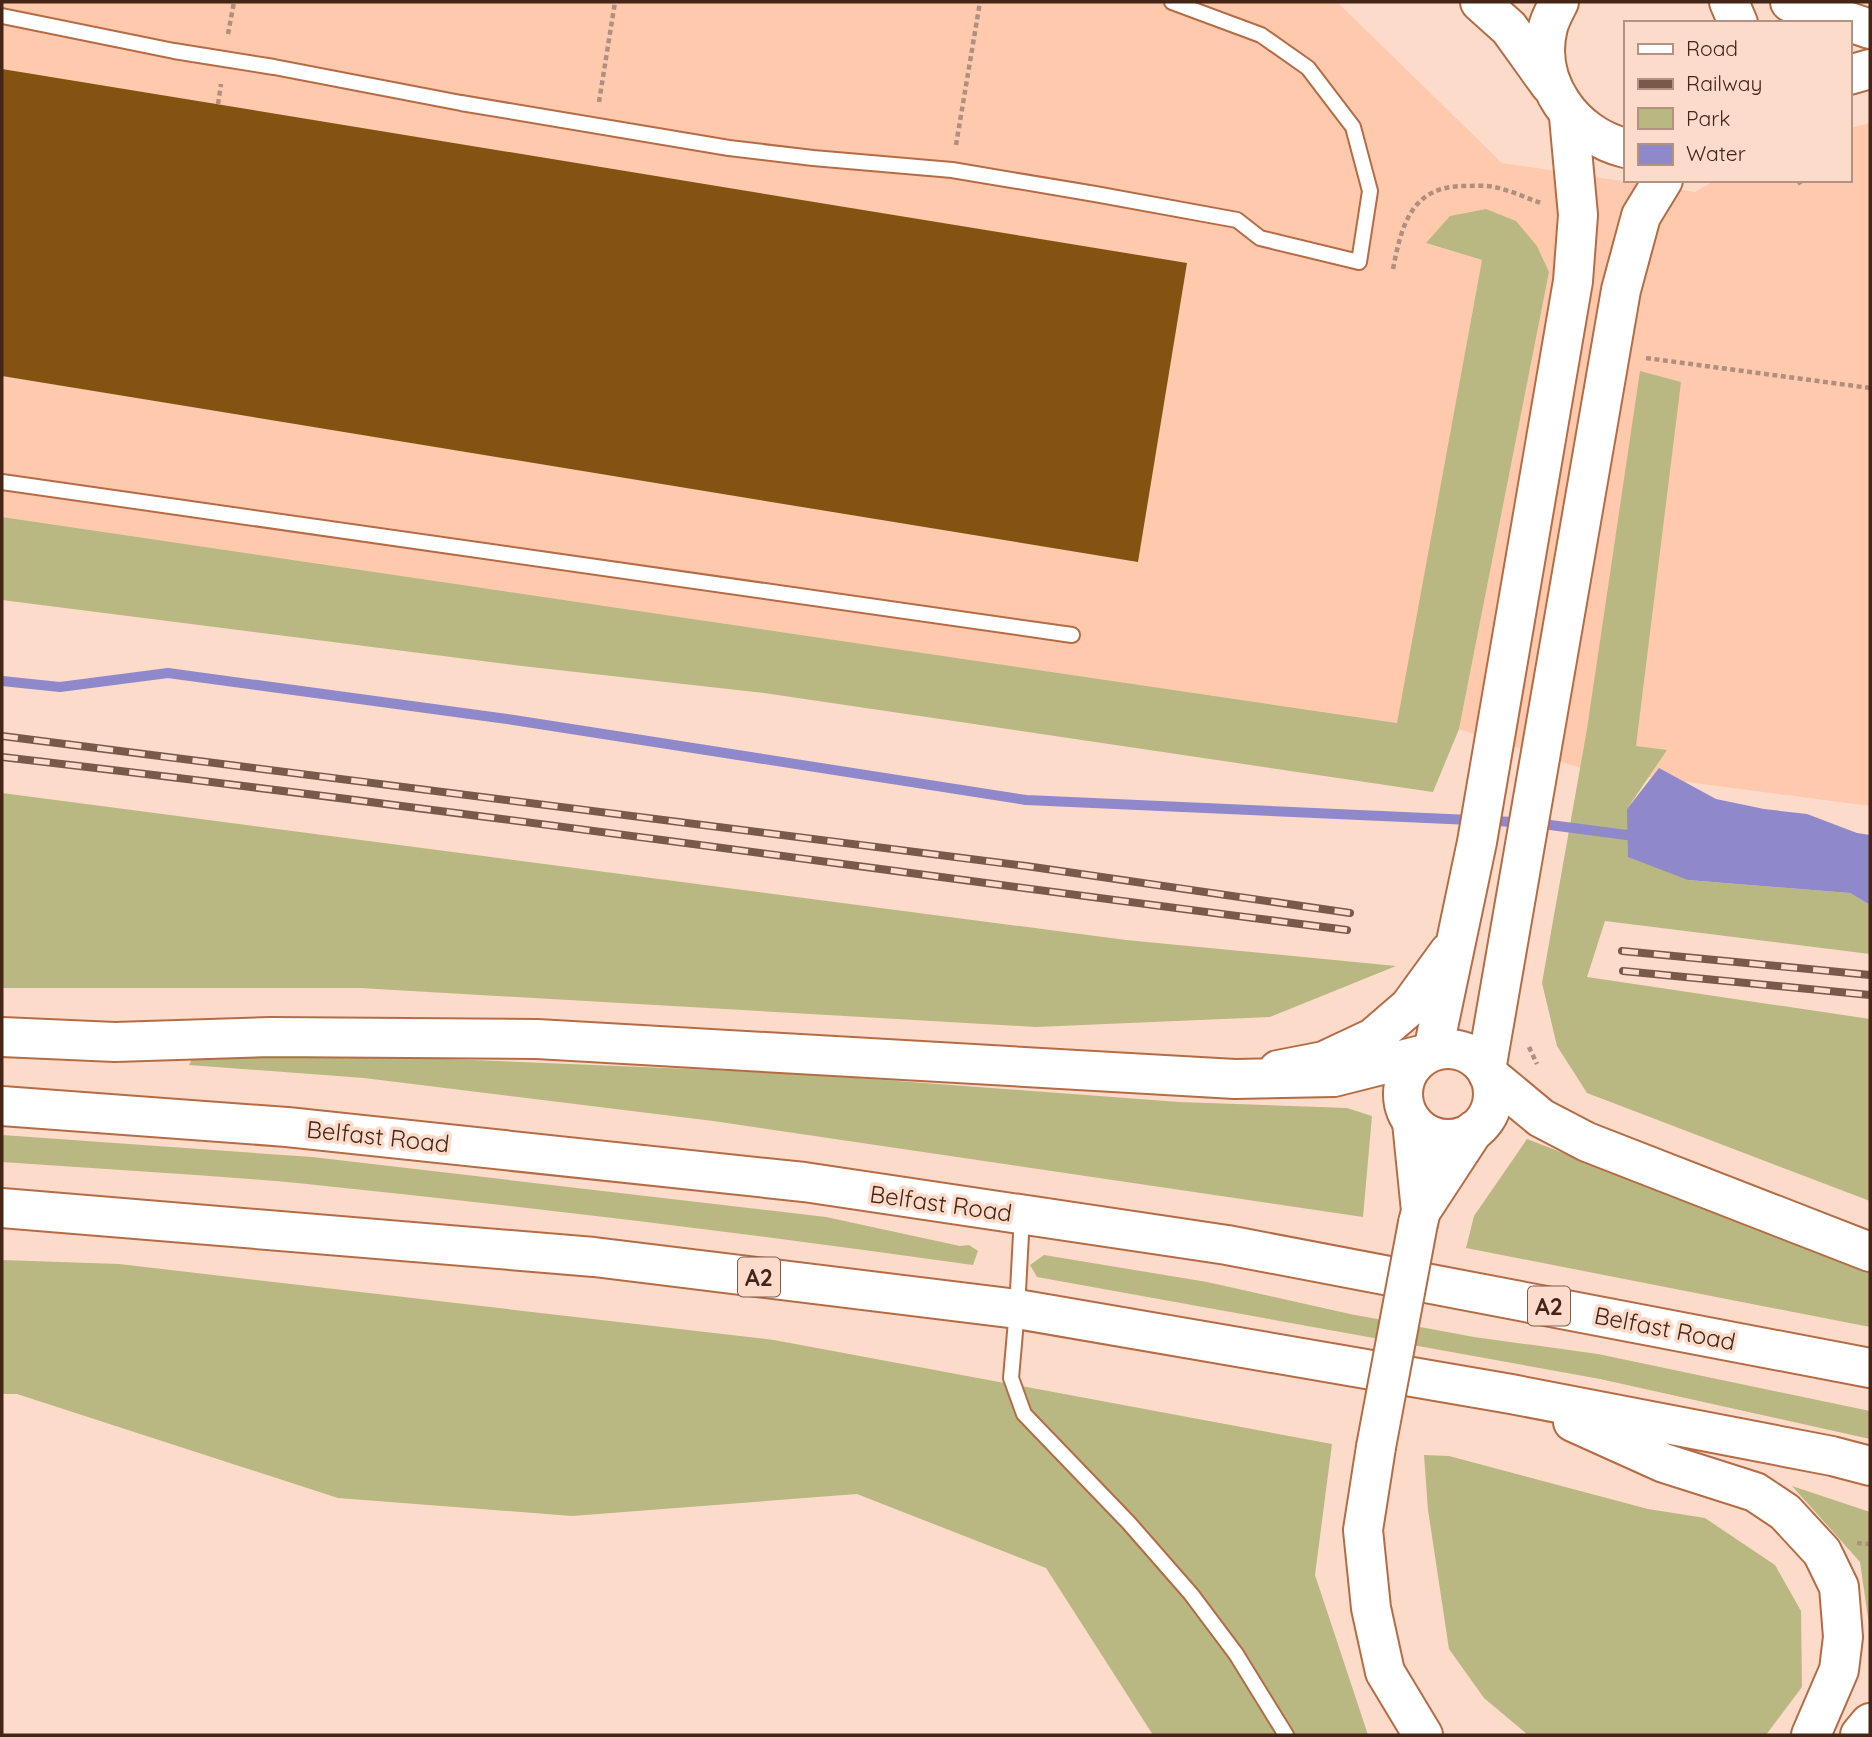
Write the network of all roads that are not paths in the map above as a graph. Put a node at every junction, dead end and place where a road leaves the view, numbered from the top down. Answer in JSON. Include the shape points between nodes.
{"nodes":[{"id":1,"x":1172,"y":2,"type":"edge"},
{"id":2,"x":1480,"y":2,"type":"edge"},
{"id":3,"x":1559,"y":2,"type":"edge"},
{"id":4,"x":1729,"y":2,"type":"edge"},
{"id":5,"x":1790,"y":2,"type":"edge"},
{"id":6,"x":2,"y":16,"type":"edge"},
{"id":7,"x":1737,"y":21,"type":"edge"},
{"id":8,"x":1846,"y":21,"type":"edge"},
{"id":9,"x":1851,"y":23,"type":"edge"},
{"id":10,"x":1870,"y":29,"type":"edge"},
{"id":11,"x":1870,"y":69,"type":"edge"},
{"id":12,"x":1851,"y":74,"type":"edge"},
{"id":13,"x":1561,"y":103,"type":"junction"},
{"id":14,"x":1624,"y":148,"type":"edge"},
{"id":15,"x":1662,"y":182,"type":"edge"},
{"id":16,"x":2,"y":482,"type":"edge"},
{"id":17,"x":1072,"y":635,"type":"dead end"},
{"id":18,"x":1458,"y":940,"type":"junction"},
{"id":19,"x":2,"y":1037,"type":"edge"},
{"id":20,"x":1429,"y":1053,"type":"junction"},
{"id":21,"x":1487,"y":1072,"type":"junction"},
{"id":22,"x":1235,"y":1079,"type":"junction"},
{"id":23,"x":2,"y":1106,"type":"edge"},
{"id":24,"x":1412,"y":1122,"type":"junction"},
{"id":25,"x":1474,"y":1130,"type":"junction"},
{"id":26,"x":2,"y":1208,"type":"edge"},
{"id":27,"x":1022,"y":1214,"type":"junction"},
{"id":28,"x":1420,"y":1217,"type":"junction"},
{"id":29,"x":1870,"y":1252,"type":"edge"},
{"id":30,"x":1017,"y":1309,"type":"junction"},
{"id":31,"x":1870,"y":1368,"type":"edge"},
{"id":32,"x":1511,"y":1394,"type":"junction"},
{"id":33,"x":1870,"y":1466,"type":"edge"},
{"id":34,"x":1870,"y":1723,"type":"edge"},
{"id":35,"x":1286,"y":1735,"type":"edge"},
{"id":36,"x":1423,"y":1735,"type":"edge"},
{"id":37,"x":1811,"y":1735,"type":"edge"},
{"id":38,"x":1860,"y":1735,"type":"edge"}],
"edges":[{"from":1,"to":6,"type":"lane","via":[[1261,35],[1308,68],[1353,127],[1370,191],[1359,262],[1260,238],[1237,220],[951,170],[729,148]]},
{"from":2,"to":13,"type":"main road","via":[[1509,28]]},
{"from":3,"to":13,"type":"main road","via":[[1548,28],[1545,60]]},
{"from":4,"to":7,"type":"main road"},
{"from":5,"to":8,"type":"main road"},
{"from":9,"to":10,"type":"main road"},
{"from":11,"to":12,"type":"main road"},
{"from":13,"to":14,"type":"main road","via":[[1594,136]]},
{"from":13,"to":18,"type":"main road","via":[[1578,215],[1573,281]]},
{"from":15,"to":21,"type":"main road","via":[[1641,216],[1621,290]]},
{"from":16,"to":17,"type":"lane"},
{"from":18,"to":20,"type":"main road"},
{"from":18,"to":22,"type":"main road","via":[[1409,1007],[1373,1038],[1324,1061]]},
{"from":19,"to":22,"type":"main road","via":[[115,1042],[271,1037],[537,1039]]},
{"from":20,"to":21,"type":"main road","via":[[1457,1049]]},
{"from":20,"to":22,"type":"main road","via":[[1334,1077]]},
{"from":20,"to":24,"type":"main road","via":[[1413,1065],[1402,1093]]},
{"from":21,"to":25,"type":"main road","via":[[1492,1084],[1491,1105]]},
{"from":21,"to":29,"type":"main road","via":[[1541,1118],[1587,1142]]},
{"from":23,"to":27,"type":"main road","name":"Belfast Road","number":"A2","via":[[287,1127],[804,1182]]},
{"from":24,"to":25,"type":"main road","via":[[1422,1131],[1448,1139]]},
{"from":24,"to":28,"type":"main road"},
{"from":25,"to":28,"type":"main road"},
{"from":26,"to":30,"type":"main road","number":"A2","via":[[594,1257]]},
{"from":27,"to":30,"type":"lane"},
{"from":27,"to":31,"type":"main road","name":"Belfast Road","number":"A2","via":[[1227,1245]]},
{"from":28,"to":36,"type":"main road","bridge":true,"via":[[1363,1530],[1371,1608],[1385,1672]]},
{"from":30,"to":32,"type":"main road","number":"A2"},
{"from":30,"to":35,"type":"lane","via":[[1011,1378],[1024,1413],[1191,1594],[1236,1654]]},
{"from":32,"to":33,"type":"main road","number":"A2"},
{"from":32,"to":37,"type":"main road","via":[[1664,1462],[1755,1492],[1803,1529],[1822,1552],[1839,1587],[1843,1637],[1839,1670]]},
{"from":34,"to":38,"type":"main road"}]}
